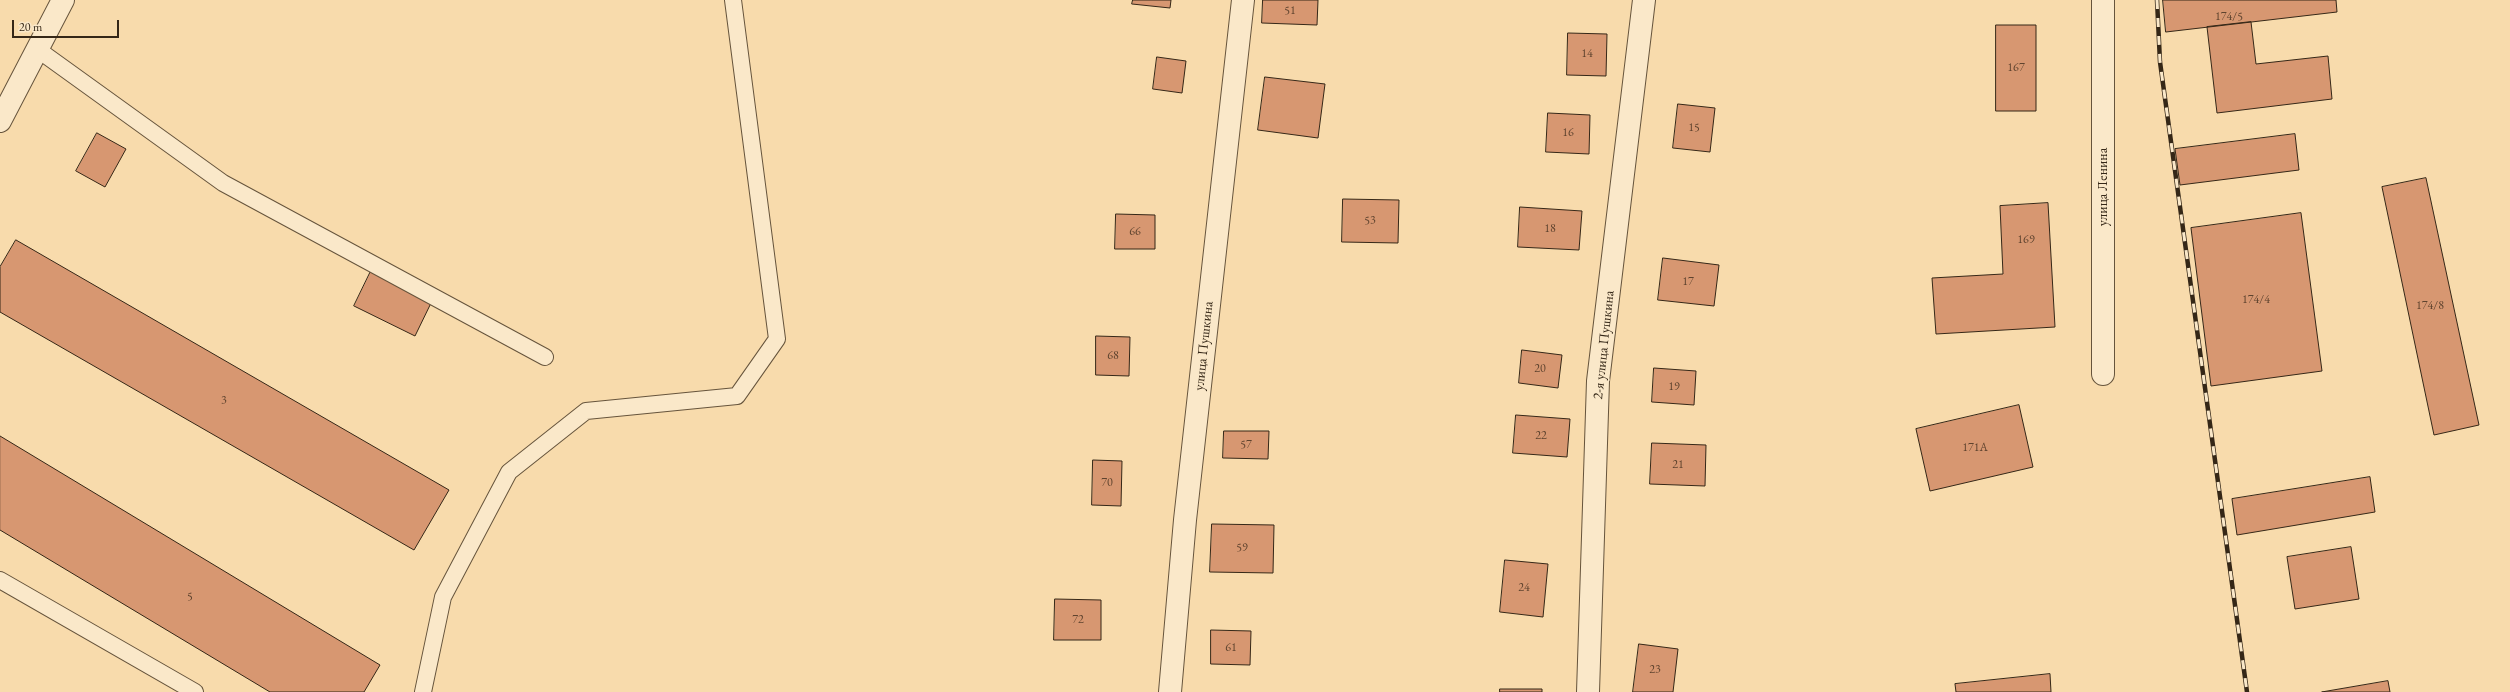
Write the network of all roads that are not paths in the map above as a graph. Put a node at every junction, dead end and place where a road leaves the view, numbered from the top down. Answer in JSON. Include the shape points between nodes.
{"nodes":[{"id":1,"x":63,"y":0,"type":"edge"},
{"id":2,"x":733,"y":0,"type":"edge"},
{"id":3,"x":1243,"y":0,"type":"edge"},
{"id":4,"x":1644,"y":0,"type":"edge"},
{"id":5,"x":2103,"y":0,"type":"edge"},
{"id":6,"x":37,"y":49,"type":"junction"},
{"id":7,"x":0,"y":120,"type":"edge"},
{"id":8,"x":546,"y":357,"type":"dead end"},
{"id":9,"x":2103,"y":374,"type":"dead end"},
{"id":10,"x":0,"y":580,"type":"edge"},
{"id":11,"x":195,"y":692,"type":"edge"},
{"id":12,"x":423,"y":692,"type":"edge"},
{"id":13,"x":1170,"y":692,"type":"edge"},
{"id":14,"x":1588,"y":692,"type":"edge"}],
"edges":[{"from":1,"to":6,"type":"street"},
{"from":2,"to":12,"type":"lane","via":[[777,338],[737,396],[586,411],[509,472],[443,597]]},
{"from":3,"to":13,"type":"street","name":"улица Пушкина","via":[[1186,512]]},
{"from":4,"to":14,"type":"street","name":"2-я улица Пушкина","via":[[1598,381]]},
{"from":5,"to":9,"type":"street","name":"улица Ленина"},
{"from":6,"to":7,"type":"street"},
{"from":6,"to":8,"type":"lane","via":[[223,183]]},
{"from":10,"to":11,"type":"lane"}]}
